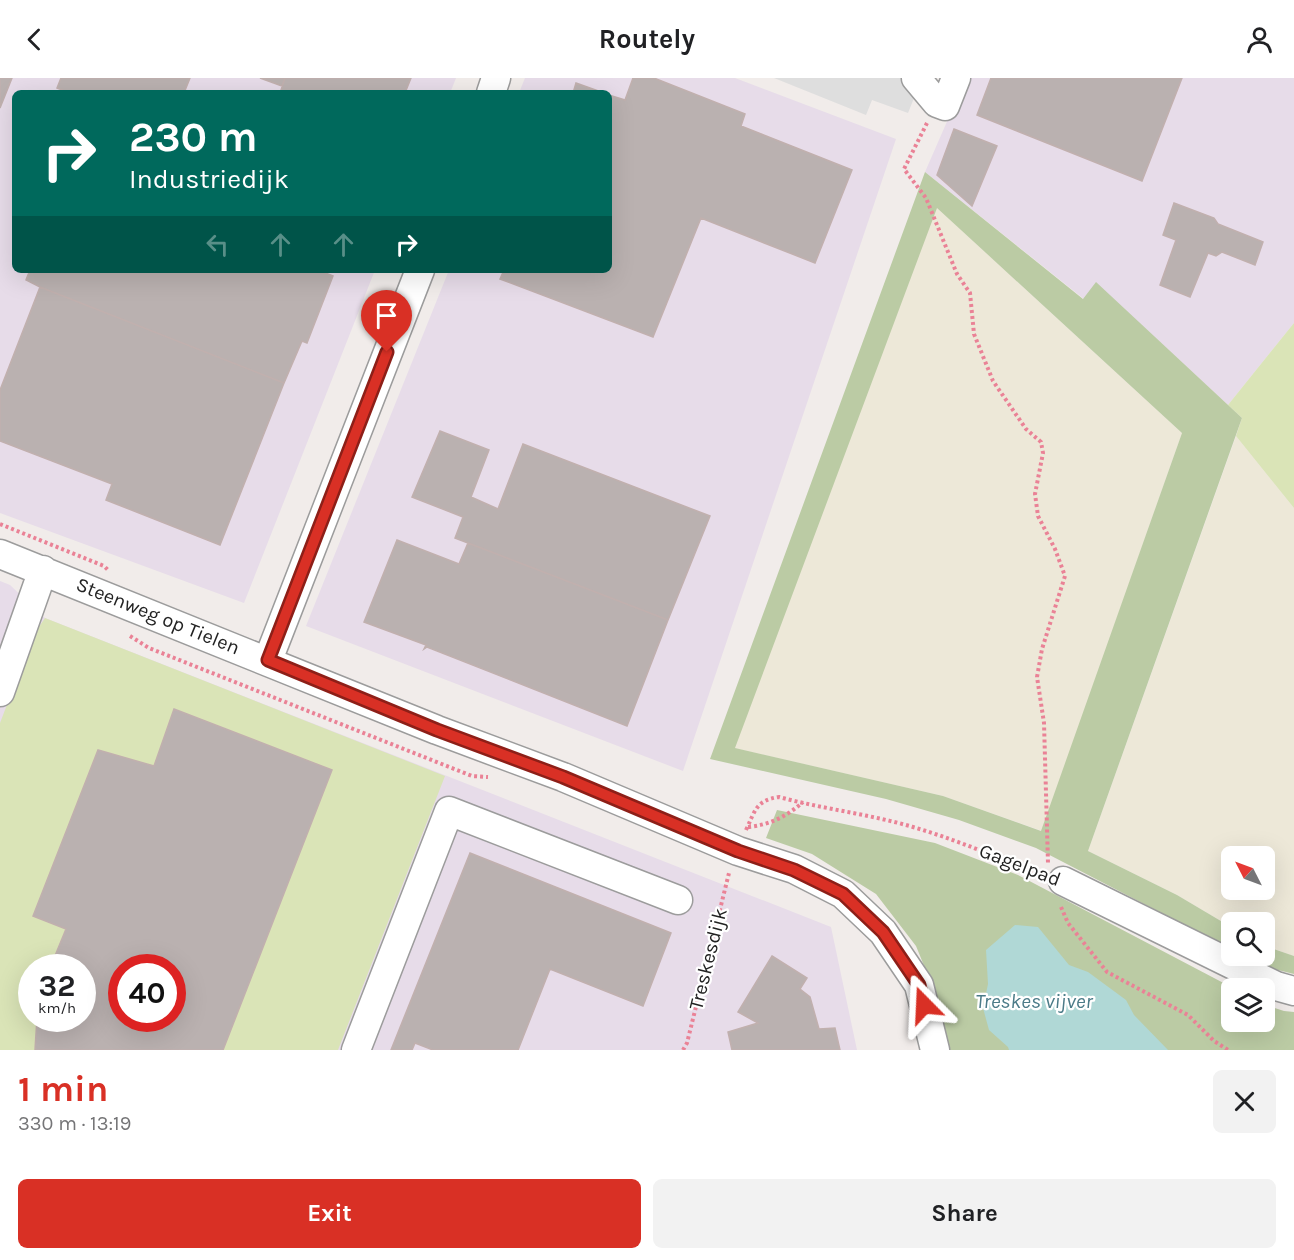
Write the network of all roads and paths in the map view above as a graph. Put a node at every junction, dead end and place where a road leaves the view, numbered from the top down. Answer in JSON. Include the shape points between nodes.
{"nodes":[{"id":1,"x":915,"y":78,"type":"edge"},
{"id":2,"x":956,"y":78,"type":"edge"},
{"id":3,"x":937,"y":103,"type":"junction"},
{"id":4,"x":419,"y":273,"type":"edge"},
{"id":5,"x":0,"y":554,"type":"edge"},
{"id":6,"x":43,"y":570,"type":"junction"},
{"id":7,"x":268,"y":660,"type":"junction"},
{"id":8,"x":0,"y":692,"type":"edge"},
{"id":9,"x":804,"y":802,"type":"junction"},
{"id":10,"x":731,"y":867,"type":"dead end"},
{"id":11,"x":1057,"y":887,"type":"junction"},
{"id":12,"x":678,"y":900,"type":"dead end"},
{"id":13,"x":1294,"y":991,"type":"edge"},
{"id":14,"x":356,"y":1050,"type":"edge"},
{"id":15,"x":683,"y":1050,"type":"edge"},
{"id":16,"x":935,"y":1050,"type":"edge"},
{"id":17,"x":1228,"y":1050,"type":"edge"}],
"edges":[{"from":1,"to":3,"type":"street"},
{"from":2,"to":3,"type":"street","via":[[945,106]]},
{"from":3,"to":11,"type":"path","via":[[904,169],[926,198],[957,274],[970,293],[974,334],[993,381],[1026,429],[1041,442],[1043,453],[1035,494],[1038,516],[1065,576],[1036,677],[1044,723]]},
{"from":4,"to":7,"type":"street"},
{"from":5,"to":6,"type":"street","name":"Steenweg op Tielen"},
{"from":6,"to":7,"type":"street","name":"Steenweg op Tielen"},
{"from":6,"to":8,"type":"street"},
{"from":7,"to":16,"type":"street","name":"Steenweg op Tielen","via":[[738,851],[794,870],[843,894],[883,932],[919,985]]},
{"from":9,"to":9,"type":"path","name":"Gagelpad","via":[[779,797],[765,799],[747,829],[776,821]]},
{"from":9,"to":11,"type":"path","name":"Gagelpad","via":[[912,827],[989,853]]},
{"from":10,"to":15,"type":"path","name":"Treskesdijk"},
{"from":11,"to":13,"type":"street","name":"Gagelpad"},
{"from":11,"to":17,"type":"path","via":[[1068,922],[1107,972],[1188,1015]]},
{"from":12,"to":14,"type":"street","via":[[449,811]]}]}
